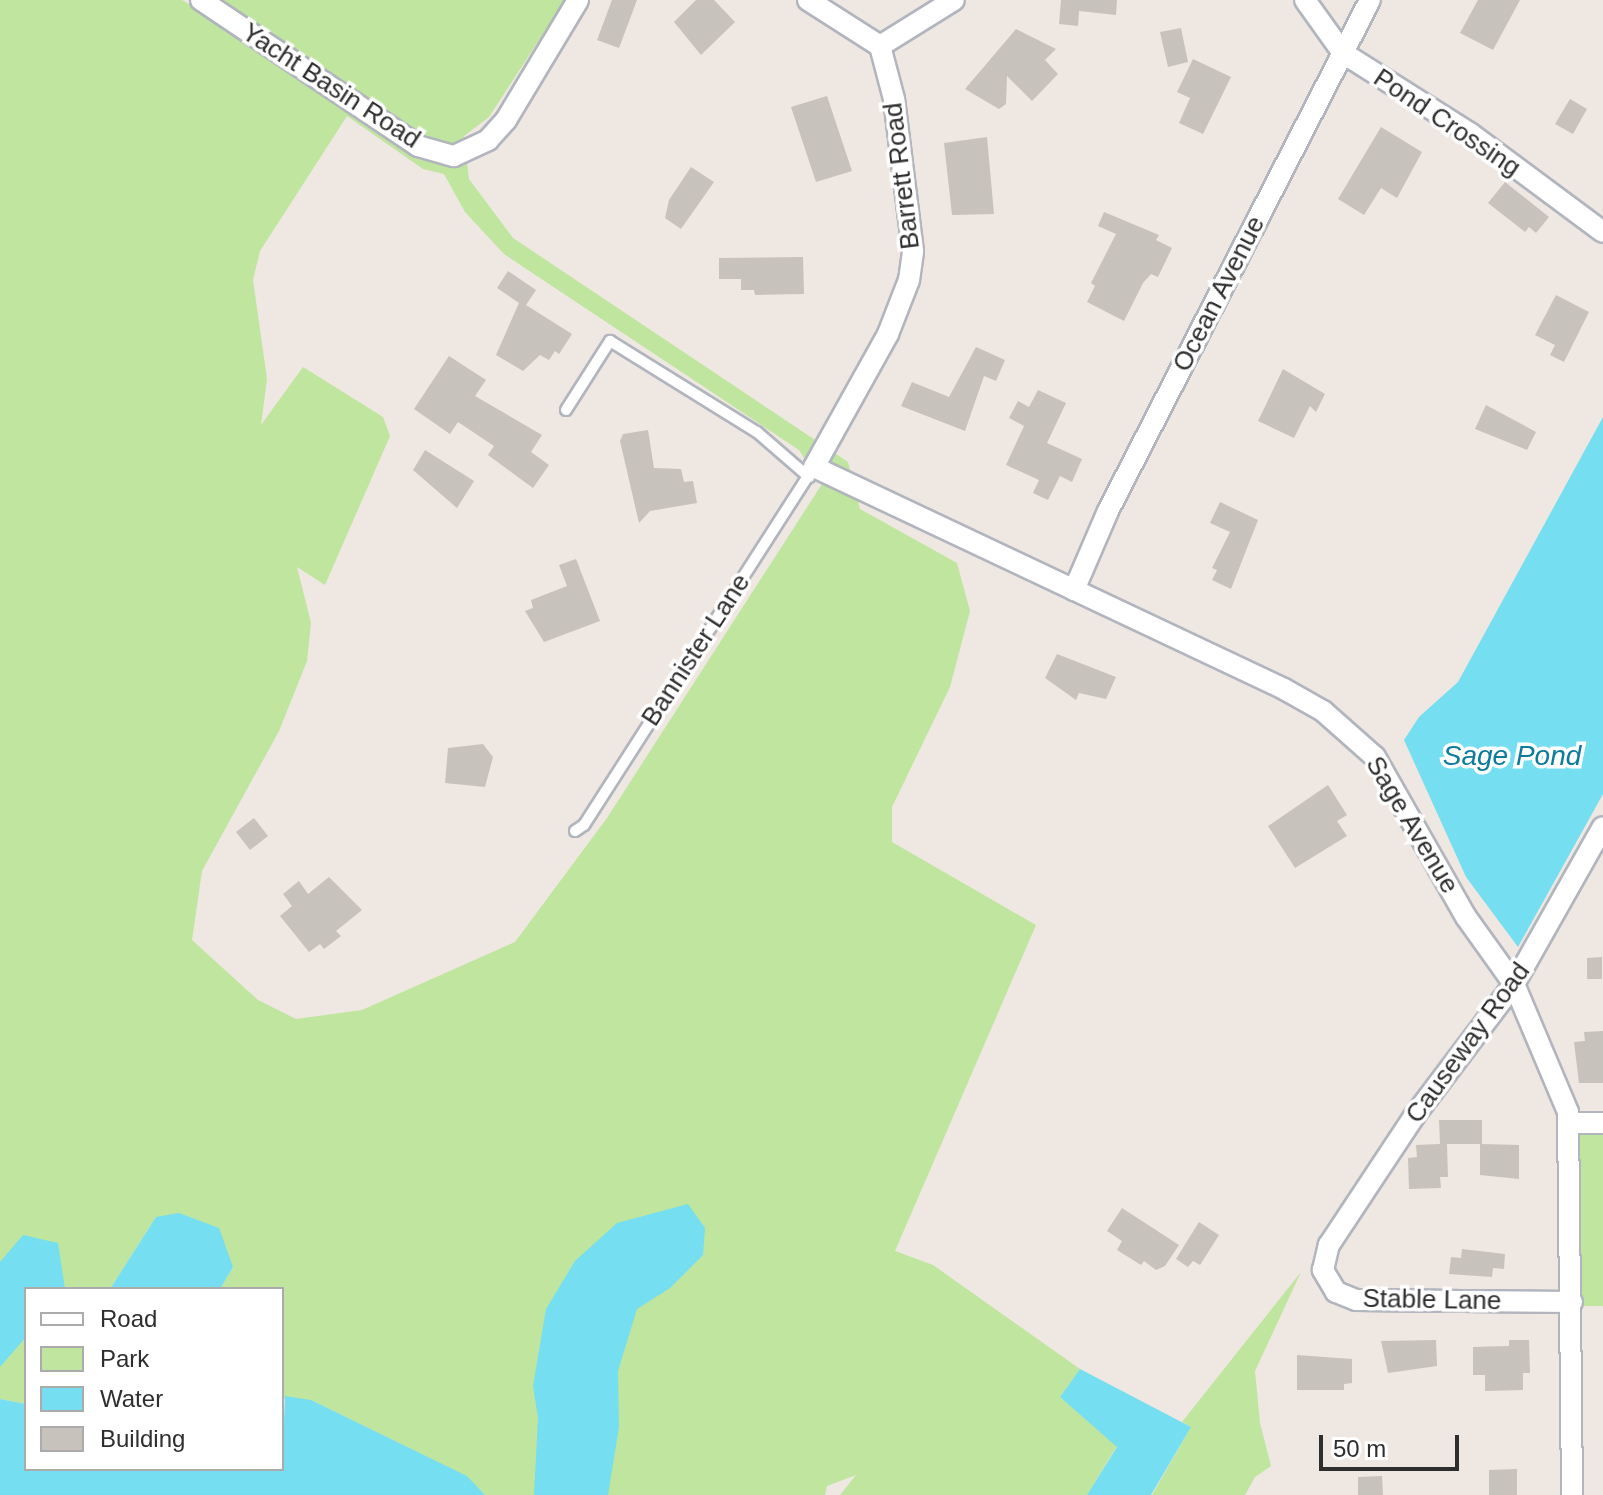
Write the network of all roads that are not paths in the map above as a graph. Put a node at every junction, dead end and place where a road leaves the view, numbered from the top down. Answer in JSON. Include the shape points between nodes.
{"nodes":[{"id":1,"x":201,"y":0,"type":"edge"},
{"id":2,"x":578,"y":0,"type":"edge"},
{"id":3,"x":808,"y":0,"type":"edge"},
{"id":4,"x":954,"y":0,"type":"edge"},
{"id":5,"x":1305,"y":0,"type":"edge"},
{"id":6,"x":1370,"y":0,"type":"edge"},
{"id":7,"x":880,"y":46,"type":"junction"},
{"id":8,"x":1343,"y":53,"type":"junction"},
{"id":9,"x":1603,"y":232,"type":"edge"},
{"id":10,"x":566,"y":410,"type":"dead end"},
{"id":11,"x":812,"y":472,"type":"junction"},
{"id":12,"x":1074,"y":590,"type":"junction"},
{"id":13,"x":1603,"y":827,"type":"edge"},
{"id":14,"x":575,"y":831,"type":"dead end"},
{"id":15,"x":1514,"y":984,"type":"junction"},
{"id":16,"x":1570,"y":1123,"type":"junction"},
{"id":17,"x":1603,"y":1123,"type":"edge"},
{"id":18,"x":1325,"y":1254,"type":"joint"},
{"id":19,"x":1572,"y":1302,"type":"junction"},
{"id":20,"x":1572,"y":1495,"type":"edge"}],
"edges":[{"from":1,"to":2,"type":"street","name":"Yacht Basin Road","via":[[418,146],[454,156],[488,140],[506,120]]},
{"from":3,"to":7,"type":"street"},
{"from":4,"to":7,"type":"street"},
{"from":5,"to":8,"type":"street","name":"Pond Crossing"},
{"from":6,"to":8,"type":"street","name":"Ocean Avenue"},
{"from":7,"to":11,"type":"street","name":"Barrett Road","via":[[908,187],[913,252],[909,280],[857,396]]},
{"from":8,"to":9,"type":"street","name":"Pond Crossing","via":[[1471,134]]},
{"from":8,"to":12,"type":"street","name":"Ocean Avenue","via":[[1108,511]]},
{"from":10,"to":11,"type":"lane","via":[[610,341]]},
{"from":11,"to":12,"type":"street","name":"Sage Avenue"},
{"from":11,"to":14,"type":"lane","name":"Bannister Lane","via":[[584,825]]},
{"from":12,"to":15,"type":"street","name":"Sage Avenue","via":[[1284,689],[1351,732],[1375,757],[1466,917]]},
{"from":13,"to":15,"type":"street","name":"Causeway Road"},
{"from":15,"to":16,"type":"street","name":"Sage Avenue"},
{"from":15,"to":18,"type":"street","name":"Causeway Road","via":[[1468,1039]]},
{"from":16,"to":17,"type":"street"},
{"from":16,"to":19,"type":"street","name":"Sage Avenue"},
{"from":18,"to":19,"type":"street","name":"Stable Lane","via":[[1326,1280],[1336,1292],[1356,1300]]},
{"from":19,"to":20,"type":"street","name":"Sage Avenue"}]}
